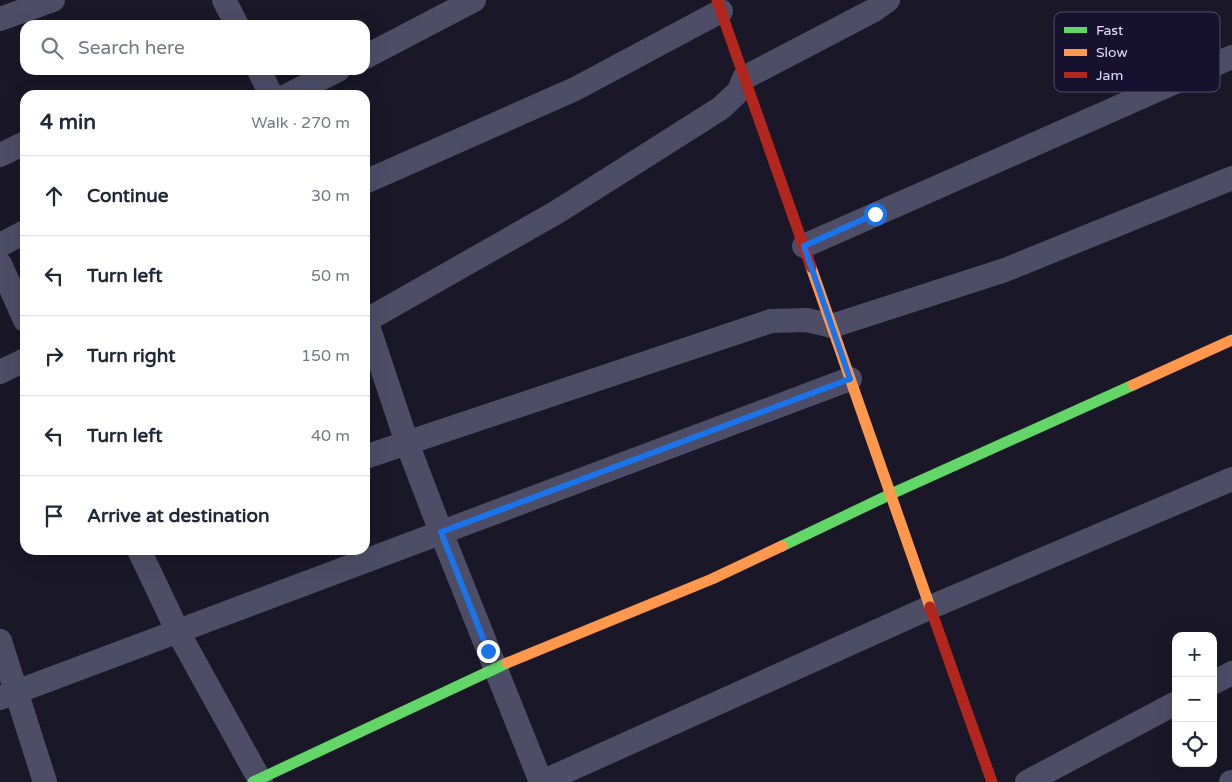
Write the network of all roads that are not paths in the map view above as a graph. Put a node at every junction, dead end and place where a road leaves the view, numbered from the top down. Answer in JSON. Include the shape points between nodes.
{"nodes":[{"id":1,"x":53,"y":0,"type":"edge"},
{"id":2,"x":224,"y":0,"type":"edge"},
{"id":3,"x":474,"y":0,"type":"edge"},
{"id":4,"x":888,"y":0,"type":"edge"},
{"id":5,"x":719,"y":6,"type":"edge"},
{"id":6,"x":0,"y":19,"type":"edge"},
{"id":7,"x":234,"y":20,"type":"edge"},
{"id":8,"x":370,"y":54,"type":"edge"},
{"id":9,"x":1232,"y":57,"type":"edge"},
{"id":10,"x":1220,"y":62,"type":"edge"},
{"id":11,"x":261,"y":75,"type":"edge"},
{"id":12,"x":328,"y":75,"type":"edge"},
{"id":13,"x":744,"y":78,"type":"junction"},
{"id":14,"x":269,"y":90,"type":"edge"},
{"id":15,"x":298,"y":90,"type":"edge"},
{"id":16,"x":1153,"y":92,"type":"edge"},
{"id":17,"x":20,"y":145,"type":"edge"},
{"id":18,"x":0,"y":155,"type":"edge"},
{"id":19,"x":1232,"y":178,"type":"edge"},
{"id":20,"x":370,"y":180,"type":"edge"},
{"id":21,"x":20,"y":235,"type":"edge"},
{"id":22,"x":0,"y":245,"type":"edge"},
{"id":23,"x":804,"y":246,"type":"junction"},
{"id":24,"x":0,"y":264,"type":"edge"},
{"id":25,"x":20,"y":309,"type":"edge"},
{"id":26,"x":370,"y":316,"type":"edge"},
{"id":27,"x":832,"y":326,"type":"junction"},
{"id":28,"x":370,"y":330,"type":"edge"},
{"id":29,"x":1232,"y":340,"type":"edge"},
{"id":30,"x":20,"y":362,"type":"edge"},
{"id":31,"x":0,"y":372,"type":"edge"},
{"id":32,"x":850,"y":379,"type":"junction"},
{"id":33,"x":408,"y":443,"type":"junction"},
{"id":34,"x":370,"y":455,"type":"edge"},
{"id":35,"x":1232,"y":479,"type":"edge"},
{"id":36,"x":891,"y":494,"type":"junction"},
{"id":37,"x":441,"y":532,"type":"junction"},
{"id":38,"x":141,"y":555,"type":"edge"},
{"id":39,"x":930,"y":607,"type":"junction"},
{"id":40,"x":178,"y":632,"type":"junction"},
{"id":41,"x":0,"y":641,"type":"edge"},
{"id":42,"x":495,"y":668,"type":"junction"},
{"id":43,"x":1232,"y":673,"type":"edge"},
{"id":44,"x":1217,"y":681,"type":"edge"},
{"id":45,"x":8,"y":695,"type":"edge"},
{"id":46,"x":1172,"y":705,"type":"edge"},
{"id":47,"x":258,"y":781,"type":"edge"},
{"id":48,"x":45,"y":782,"type":"edge"},
{"id":49,"x":541,"y":782,"type":"edge"},
{"id":50,"x":992,"y":782,"type":"edge"},
{"id":51,"x":1027,"y":782,"type":"edge"}],
"edges":[{"from":1,"to":6,"type":"street"},
{"from":2,"to":7,"type":"street"},
{"from":3,"to":8,"type":"street"},
{"from":4,"to":13,"type":"street"},
{"from":5,"to":13,"type":"street"},
{"from":5,"to":20,"type":"street","via":[[575,89]]},
{"from":9,"to":10,"type":"street"},
{"from":11,"to":14,"type":"street"},
{"from":12,"to":15,"type":"street"},
{"from":13,"to":23,"type":"street"},
{"from":13,"to":26,"type":"street","via":[[739,91],[721,108],[557,212]]},
{"from":16,"to":23,"type":"street"},
{"from":17,"to":18,"type":"street"},
{"from":19,"to":27,"type":"street","via":[[1005,270]]},
{"from":21,"to":22,"type":"street"},
{"from":23,"to":27,"type":"street"},
{"from":24,"to":25,"type":"street"},
{"from":27,"to":32,"type":"street"},
{"from":27,"to":33,"type":"street","via":[[807,320],[771,321]]},
{"from":28,"to":33,"type":"street"},
{"from":29,"to":36,"type":"street"},
{"from":30,"to":31,"type":"street"},
{"from":32,"to":36,"type":"street"},
{"from":32,"to":37,"type":"street"},
{"from":33,"to":34,"type":"street"},
{"from":33,"to":37,"type":"street"},
{"from":35,"to":39,"type":"street"},
{"from":36,"to":39,"type":"street"},
{"from":36,"to":42,"type":"street","via":[[712,579]]},
{"from":37,"to":40,"type":"street"},
{"from":37,"to":42,"type":"street"},
{"from":38,"to":40,"type":"street"},
{"from":39,"to":49,"type":"street"},
{"from":39,"to":50,"type":"street"},
{"from":40,"to":45,"type":"street"},
{"from":40,"to":47,"type":"street"},
{"from":41,"to":45,"type":"street"},
{"from":42,"to":47,"type":"street"},
{"from":42,"to":49,"type":"street"},
{"from":43,"to":44,"type":"street"},
{"from":45,"to":48,"type":"street"},
{"from":46,"to":51,"type":"street"}]}
